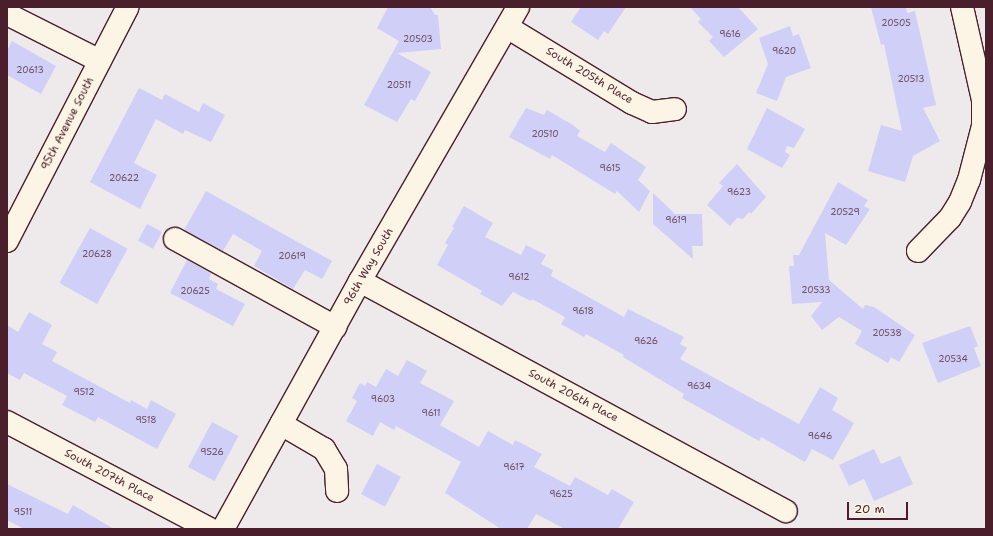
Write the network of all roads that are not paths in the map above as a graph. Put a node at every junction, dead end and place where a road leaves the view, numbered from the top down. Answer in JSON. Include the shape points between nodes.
{"nodes":[{"id":1,"x":128,"y":7,"type":"edge"},
{"id":2,"x":518,"y":7,"type":"edge"},
{"id":3,"x":962,"y":7,"type":"edge"},
{"id":4,"x":7,"y":14,"type":"edge"},
{"id":5,"x":507,"y":27,"type":"junction"},
{"id":6,"x":100,"y":61,"type":"junction"},
{"id":7,"x":675,"y":109,"type":"dead end"},
{"id":8,"x":175,"y":239,"type":"dead end"},
{"id":9,"x":7,"y":240,"type":"edge"},
{"id":10,"x":918,"y":251,"type":"dead end"},
{"id":11,"x":360,"y":281,"type":"junction"},
{"id":12,"x":335,"y":327,"type":"junction"},
{"id":13,"x":7,"y":422,"type":"edge"},
{"id":14,"x":281,"y":424,"type":"junction"},
{"id":15,"x":337,"y":491,"type":"dead end"},
{"id":16,"x":786,"y":511,"type":"dead end"},
{"id":17,"x":210,"y":529,"type":"edge"},
{"id":18,"x":223,"y":529,"type":"edge"}],
"edges":[{"from":1,"to":6,"type":"street","name":"95th Avenue South"},
{"from":2,"to":5,"type":"street","name":"96th Way South"},
{"from":3,"to":10,"type":"street","via":[[983,100],[983,126],[969,180],[960,202],[950,218]]},
{"from":4,"to":6,"type":"street"},
{"from":5,"to":7,"type":"street","name":"South 205th Place","via":[[632,103],[652,112]]},
{"from":5,"to":11,"type":"street","name":"96th Way South"},
{"from":6,"to":9,"type":"street","name":"95th Avenue South"},
{"from":8,"to":12,"type":"street"},
{"from":11,"to":12,"type":"street","name":"96th Way South"},
{"from":11,"to":16,"type":"street","name":"South 206th Place"},
{"from":12,"to":14,"type":"street","name":"96th Way South"},
{"from":13,"to":17,"type":"street","name":"South 207th Place"},
{"from":14,"to":15,"type":"street","via":[[324,449],[336,469]]},
{"from":14,"to":18,"type":"street","name":"96th Way South"}]}
